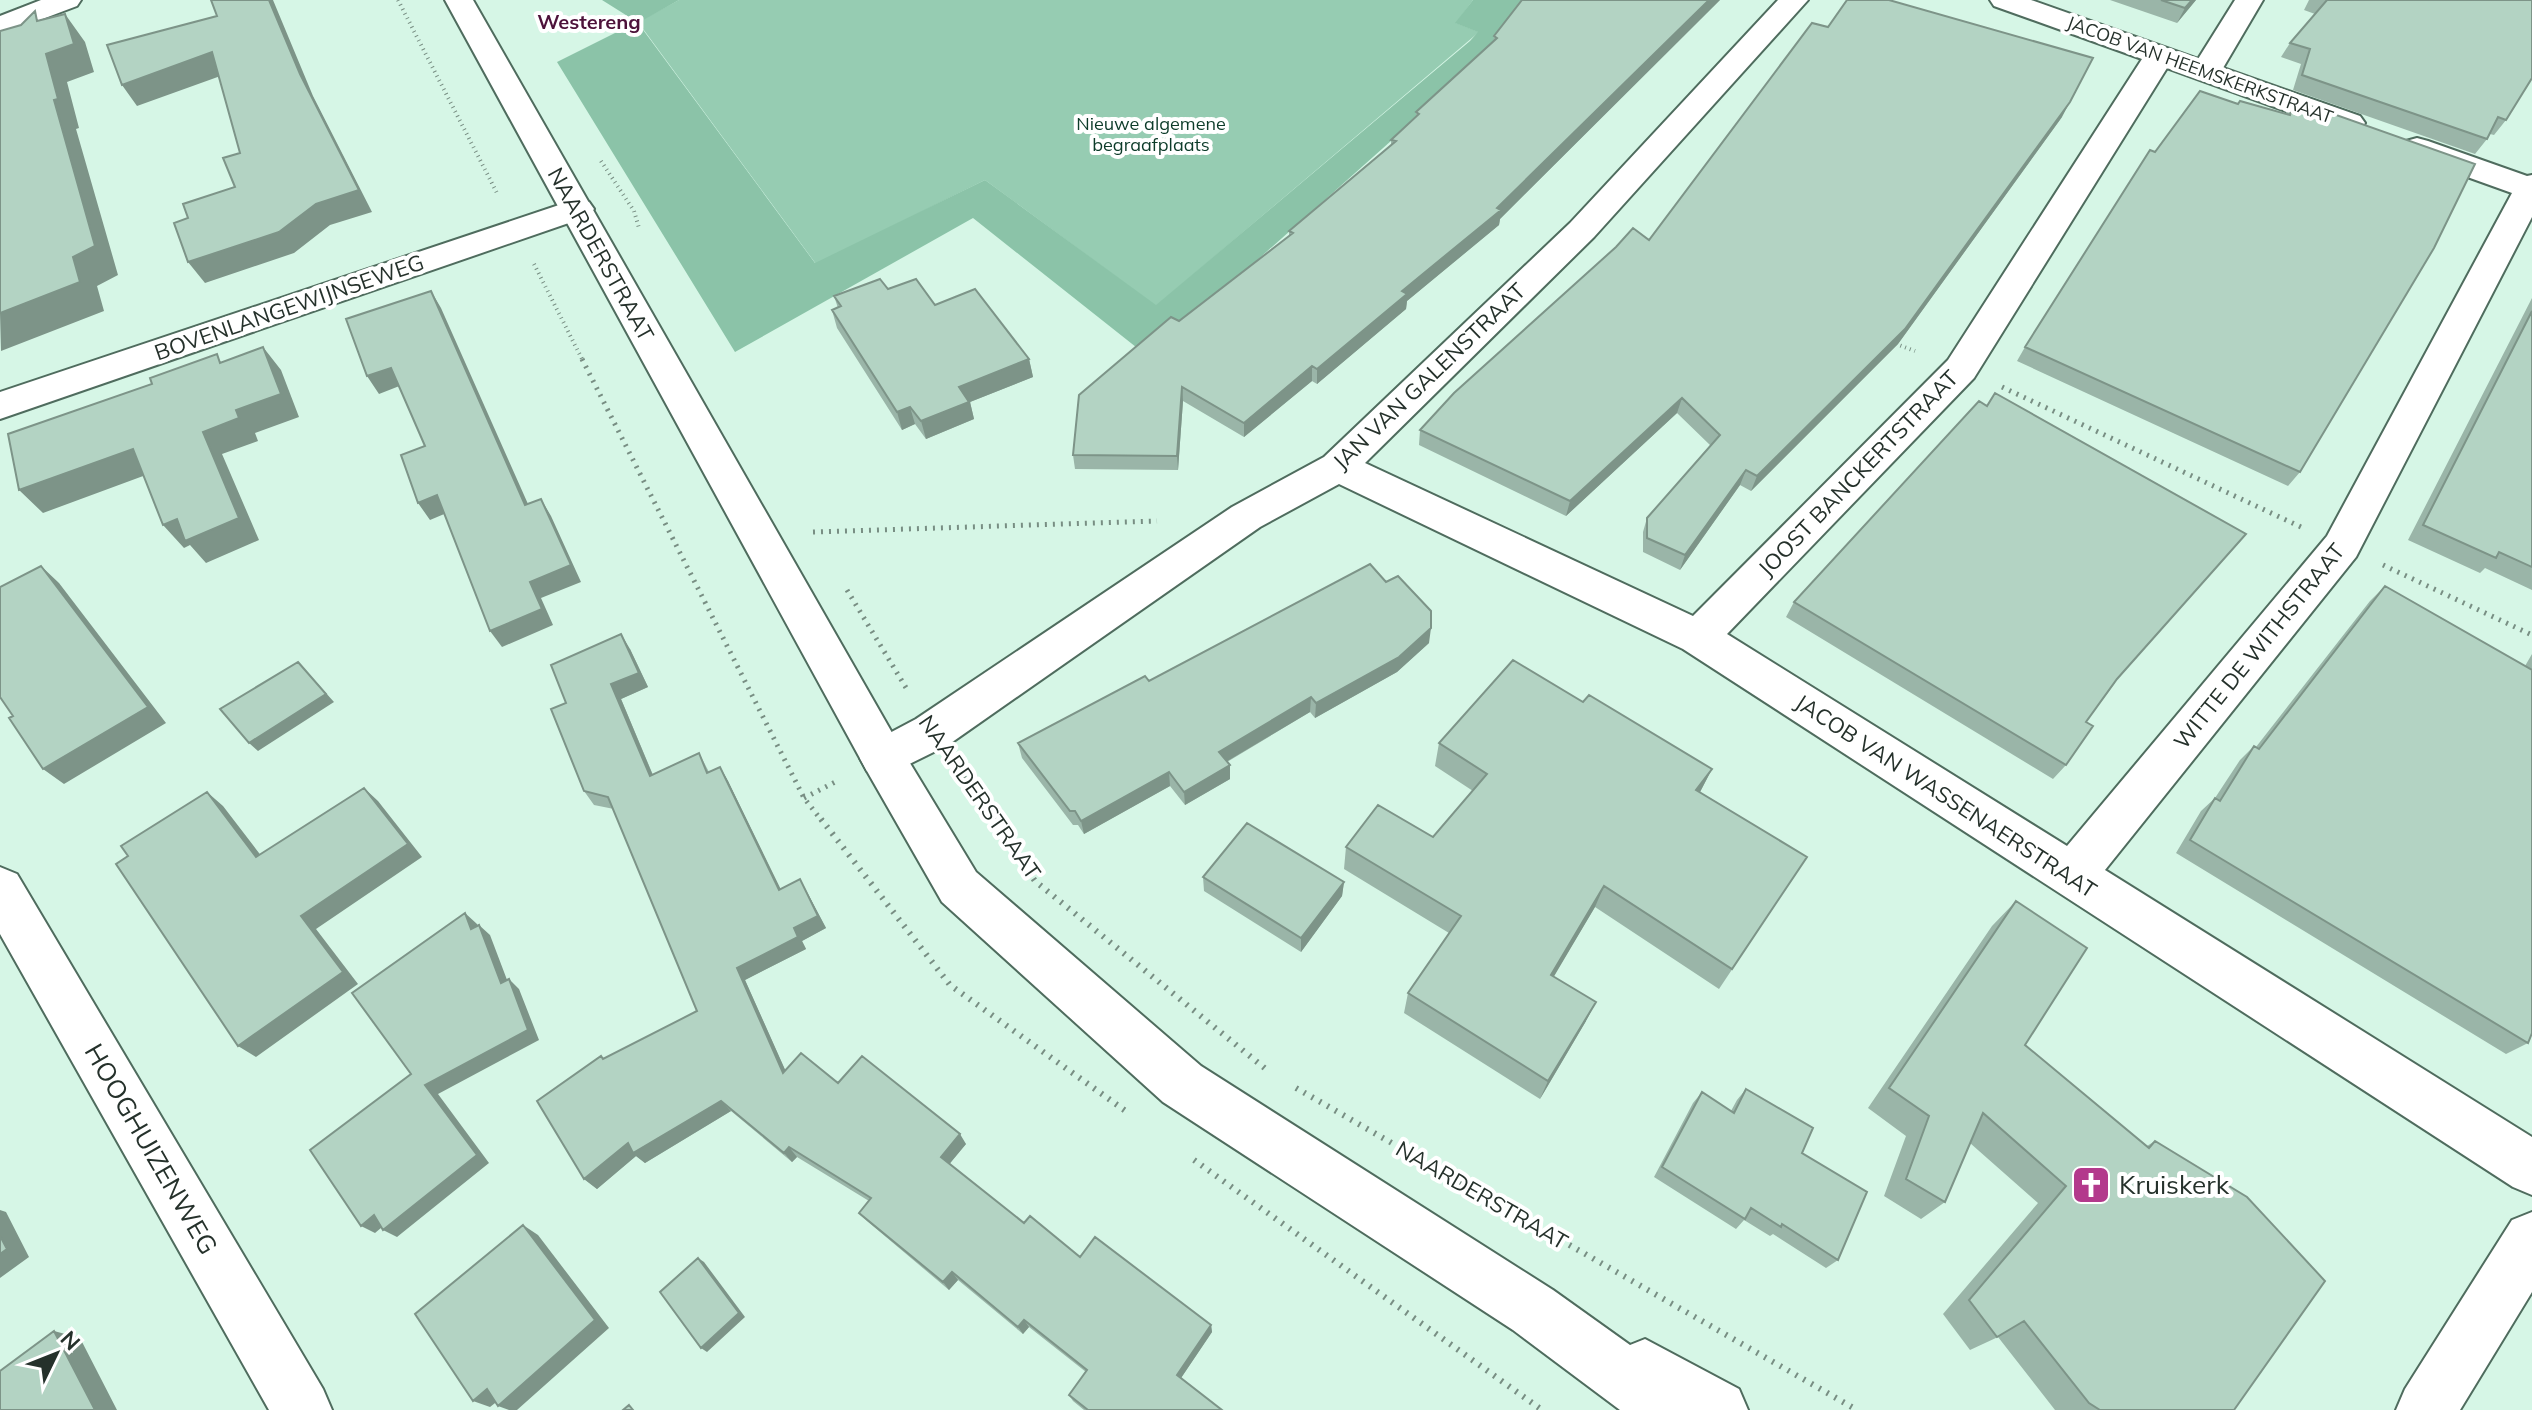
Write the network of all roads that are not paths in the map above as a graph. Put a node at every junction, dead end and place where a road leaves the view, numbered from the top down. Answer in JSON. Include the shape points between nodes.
{"nodes":[{"id":1,"x":67,"y":0,"type":"edge"},
{"id":2,"x":459,"y":0,"type":"edge"},
{"id":3,"x":1794,"y":0,"type":"edge"},
{"id":4,"x":2004,"y":0,"type":"edge"},
{"id":5,"x":2249,"y":0,"type":"edge"},
{"id":6,"x":0,"y":26,"type":"edge"},
{"id":7,"x":2160,"y":55,"type":"junction"},
{"id":8,"x":2206,"y":71,"type":"junction"},
{"id":9,"x":2531,"y":188,"type":"edge"},
{"id":10,"x":577,"y":209,"type":"junction"},
{"id":11,"x":0,"y":406,"type":"edge"},
{"id":12,"x":1338,"y":467,"type":"junction"},
{"id":13,"x":1698,"y":637,"type":"junction"},
{"id":14,"x":883,"y":758,"type":"junction"},
{"id":15,"x":2071,"y":876,"type":"junction"},
{"id":16,"x":0,"y":889,"type":"edge"},
{"id":17,"x":2532,"y":1168,"type":"edge"},
{"id":18,"x":2532,"y":1240,"type":"edge"},
{"id":19,"x":1533,"y":1310,"type":"junction"},
{"id":20,"x":302,"y":1410,"type":"edge"},
{"id":21,"x":1669,"y":1410,"type":"edge"},
{"id":22,"x":1718,"y":1410,"type":"edge"},
{"id":23,"x":2426,"y":1410,"type":"edge"}],
"edges":[{"from":1,"to":6,"type":"street"},
{"from":2,"to":10,"type":"street","name":"NAARDERSTRAAT"},
{"from":3,"to":12,"type":"street","name":"JAN VAN GALENSTRAAT","via":[[1582,230]]},
{"from":4,"to":7,"type":"street","name":"JACOB VAN HEEMSKERKSTRAAT"},
{"from":5,"to":8,"type":"street"},
{"from":7,"to":8,"type":"street","name":"JACOB VAN HEEMSKERKSTRAAT"},
{"from":7,"to":13,"type":"street","name":"JOOST BANCKERTSTRAAT","via":[[1961,369]]},
{"from":8,"to":9,"type":"street","name":"JACOB VAN HEEMSKERKSTRAAT"},
{"from":9,"to":15,"type":"street","name":"WITTE DE WITHSTRAAT","via":[[2342,546]]},
{"from":10,"to":11,"type":"street","name":"BOVENLANGEWIJNSEWEG"},
{"from":10,"to":14,"type":"street","name":"NAARDERSTRAAT"},
{"from":12,"to":13,"type":"street","name":"JACOB VAN WASSENAERSTRAAT"},
{"from":12,"to":14,"type":"street","name":"JAN VAN GALENSTRAAT","via":[[1246,517],[932,732]]},
{"from":13,"to":15,"type":"street","name":"JACOB VAN WASSENAERSTRAAT"},
{"from":14,"to":19,"type":"street","name":"NAARDERSTRAAT","via":[[959,887],[1182,1084]]},
{"from":15,"to":17,"type":"street","name":"JACOB VAN WASSENAERSTRAAT"},
{"from":16,"to":20,"type":"street","name":"HOOGHUIZENWEG"},
{"from":18,"to":23,"type":"street"},
{"from":19,"to":21,"type":"street","name":"NAARDERSTRAAT"},
{"from":19,"to":22,"type":"street","name":"NAARDERSTRAAT"}]}
